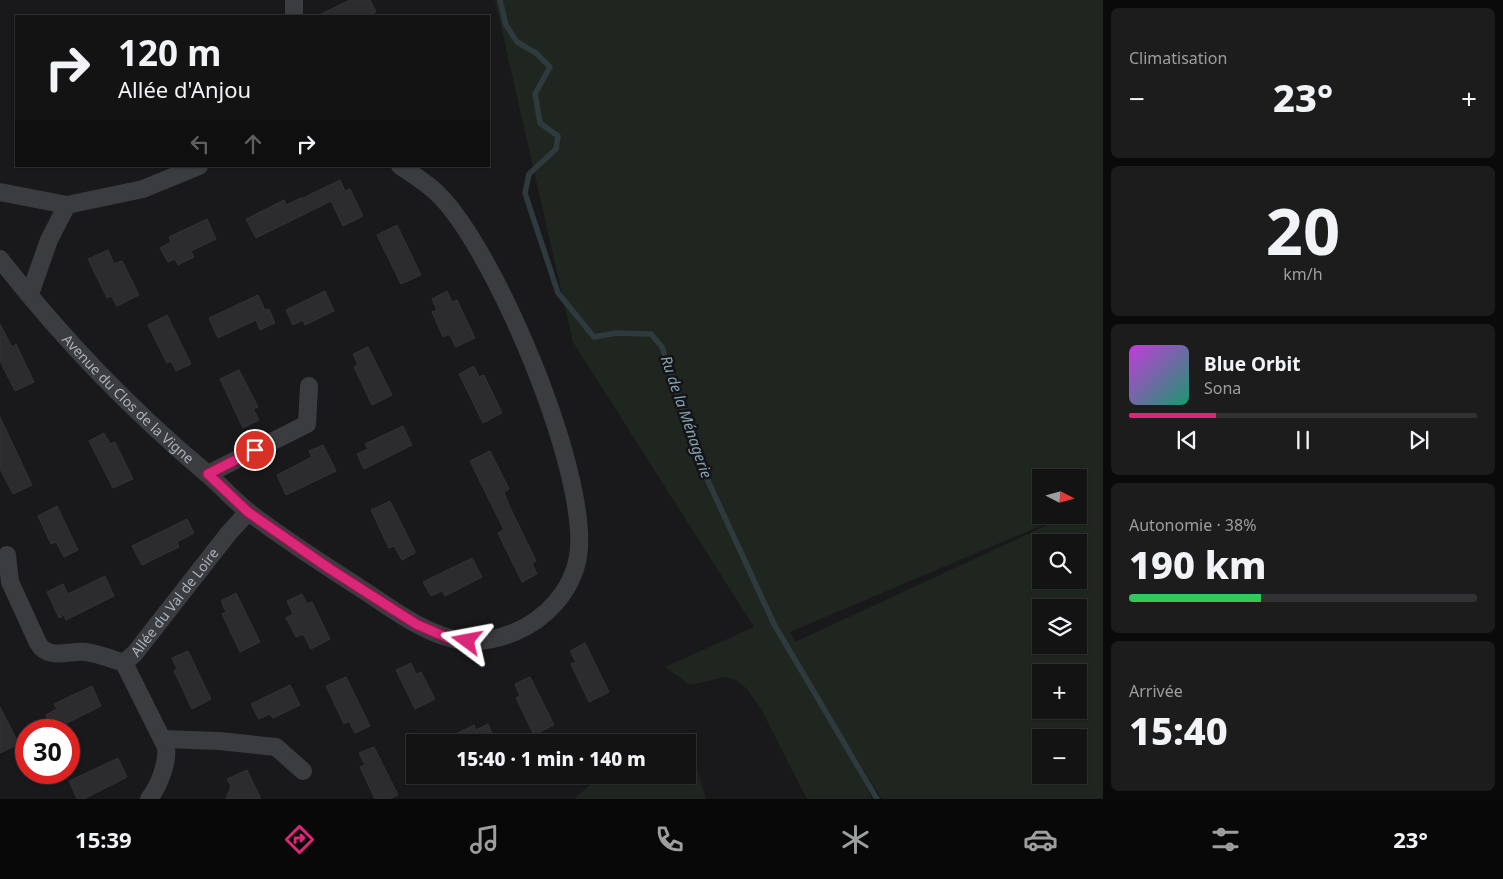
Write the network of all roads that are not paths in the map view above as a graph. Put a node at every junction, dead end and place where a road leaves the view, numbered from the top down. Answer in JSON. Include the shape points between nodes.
{"nodes":[{"id":1,"x":294,"y":0,"type":"edge"},
{"id":2,"x":294,"y":15,"type":"edge"},
{"id":3,"x":197,"y":167,"type":"edge"},
{"id":4,"x":402,"y":167,"type":"edge"},
{"id":5,"x":0,"y":192,"type":"edge"},
{"id":6,"x":67,"y":205,"type":"junction"},
{"id":7,"x":3,"y":268,"type":"edge"},
{"id":8,"x":30,"y":294,"type":"junction"},
{"id":9,"x":309,"y":386,"type":"dead end"},
{"id":10,"x":208,"y":474,"type":"junction"},
{"id":11,"x":248,"y":512,"type":"junction"},
{"id":12,"x":7,"y":555,"type":"dead end"},
{"id":13,"x":124,"y":663,"type":"junction"},
{"id":14,"x":163,"y":739,"type":"junction"},
{"id":15,"x":303,"y":771,"type":"dead end"},
{"id":16,"x":149,"y":799,"type":"edge"}],
"edges":[{"from":1,"to":2,"type":"street"},
{"from":3,"to":6,"type":"street","via":[[143,189]]},
{"from":4,"to":11,"type":"street","name":"Avenue du Clos de la Vigne","via":[[420,178],[452,211],[487,267],[528,351],[552,413],[578,513],[578,558],[572,576],[553,606],[513,634],[482,641],[448,638],[408,619]]},
{"from":5,"to":6,"type":"street"},
{"from":6,"to":8,"type":"street","via":[[44,250]]},
{"from":7,"to":8,"type":"street","name":"Avenue du Clos de la Vigne"},
{"from":8,"to":10,"type":"street","name":"Avenue du Clos de la Vigne","via":[[68,341],[118,393]]},
{"from":9,"to":10,"type":"street","via":[[308,424]]},
{"from":10,"to":11,"type":"street","name":"Avenue du Clos de la Vigne"},
{"from":11,"to":13,"type":"street","name":"Allée du Val de Loire"},
{"from":12,"to":13,"type":"street","name":"Allée du Val de Loire","via":[[10,582],[42,649],[54,653],[84,652]]},
{"from":13,"to":14,"type":"street"},
{"from":14,"to":15,"type":"street","via":[[276,747]]},
{"from":14,"to":16,"type":"street","via":[[166,758],[157,787]]}]}
